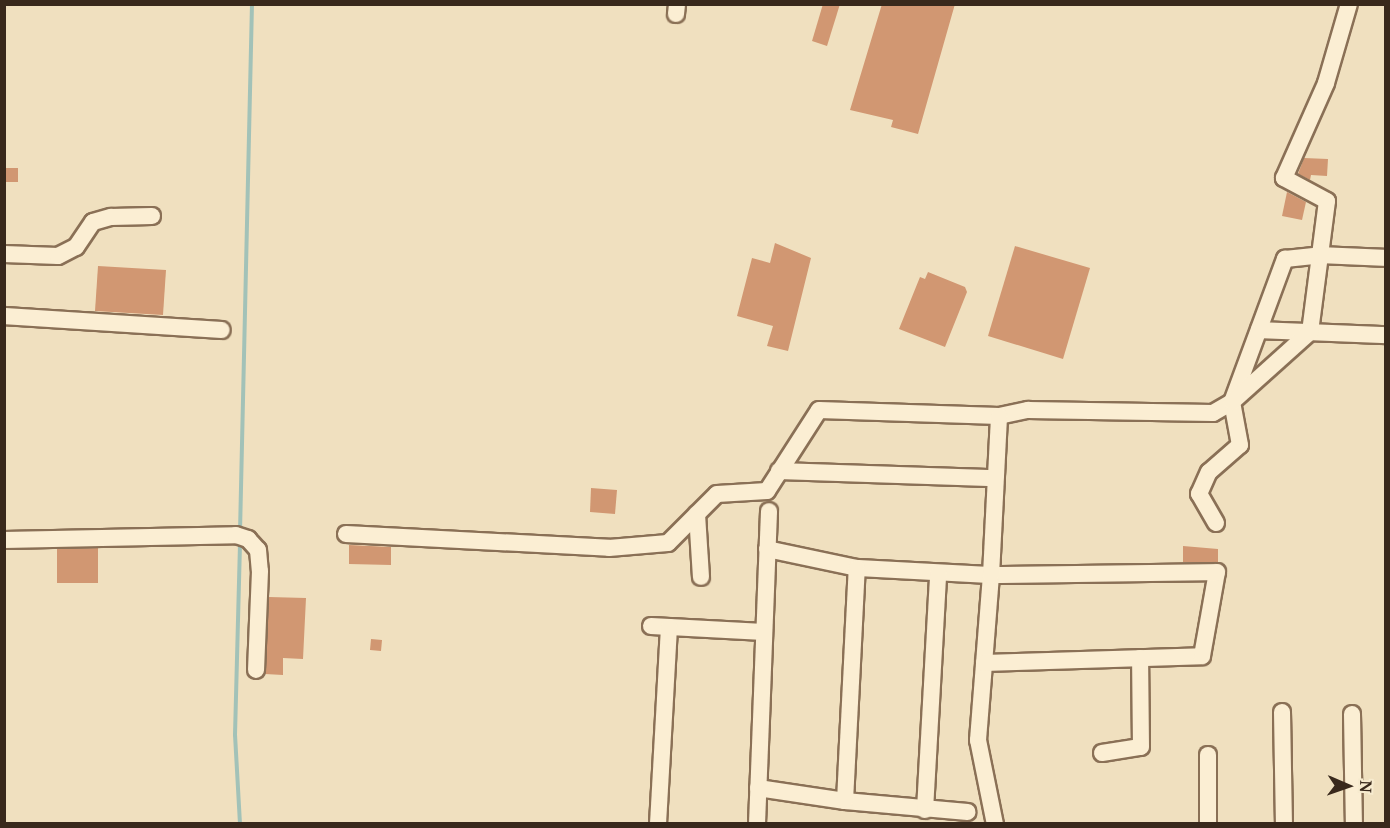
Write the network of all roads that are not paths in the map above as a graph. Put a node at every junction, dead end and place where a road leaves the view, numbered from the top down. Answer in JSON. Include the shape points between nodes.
{"nodes":[{"id":1,"x":1349,"y":4,"type":"edge"},
{"id":2,"x":152,"y":216,"type":"dead end"},
{"id":3,"x":4,"y":254,"type":"edge"},
{"id":4,"x":1321,"y":255,"type":"junction"},
{"id":5,"x":1386,"y":258,"type":"edge"},
{"id":6,"x":4,"y":316,"type":"edge"},
{"id":7,"x":222,"y":330,"type":"dead end"},
{"id":8,"x":1258,"y":330,"type":"junction"},
{"id":9,"x":1310,"y":333,"type":"junction"},
{"id":10,"x":1386,"y":335,"type":"edge"},
{"id":11,"x":1232,"y":402,"type":"junction"},
{"id":12,"x":999,"y":416,"type":"junction"},
{"id":13,"x":779,"y":471,"type":"junction"},
{"id":14,"x":995,"y":478,"type":"junction"},
{"id":15,"x":769,"y":511,"type":"dead end"},
{"id":16,"x":697,"y":514,"type":"junction"},
{"id":17,"x":1216,"y":523,"type":"dead end"},
{"id":18,"x":346,"y":534,"type":"dead end"},
{"id":19,"x":4,"y":540,"type":"edge"},
{"id":20,"x":767,"y":549,"type":"junction"},
{"id":21,"x":857,"y":568,"type":"junction"},
{"id":22,"x":938,"y":574,"type":"junction"},
{"id":23,"x":991,"y":575,"type":"junction"},
{"id":24,"x":702,"y":577,"type":"dead end"},
{"id":25,"x":651,"y":626,"type":"dead end"},
{"id":26,"x":669,"y":627,"type":"junction"},
{"id":27,"x":764,"y":632,"type":"junction"},
{"id":28,"x":1140,"y":658,"type":"junction"},
{"id":29,"x":984,"y":663,"type":"junction"},
{"id":30,"x":256,"y":670,"type":"dead end"},
{"id":31,"x":1282,"y":712,"type":"dead end"},
{"id":32,"x":1352,"y":714,"type":"dead end"},
{"id":33,"x":1102,"y":753,"type":"dead end"},
{"id":34,"x":1208,"y":755,"type":"dead end"},
{"id":35,"x":758,"y":788,"type":"junction"},
{"id":36,"x":845,"y":801,"type":"junction"},
{"id":37,"x":926,"y":810,"type":"junction"},
{"id":38,"x":968,"y":812,"type":"dead end"},
{"id":39,"x":658,"y":824,"type":"edge"},
{"id":40,"x":756,"y":824,"type":"edge"},
{"id":41,"x":995,"y":824,"type":"edge"},
{"id":42,"x":1208,"y":824,"type":"edge"},
{"id":43,"x":1284,"y":824,"type":"edge"},
{"id":44,"x":1354,"y":824,"type":"edge"}],
"edges":[{"from":1,"to":4,"type":"street","via":[[1326,83],[1284,178],[1327,201]]},
{"from":2,"to":3,"type":"street","via":[[111,217],[93,222],[76,247],[58,256]]},
{"from":4,"to":5,"type":"street"},
{"from":4,"to":8,"type":"street","via":[[1285,259]]},
{"from":4,"to":9,"type":"street"},
{"from":6,"to":7,"type":"street"},
{"from":8,"to":9,"type":"street"},
{"from":8,"to":11,"type":"street"},
{"from":9,"to":10,"type":"street"},
{"from":9,"to":11,"type":"street"},
{"from":11,"to":12,"type":"street","via":[[1213,413],[1028,410]]},
{"from":11,"to":17,"type":"street","via":[[1240,445],[1209,472],[1199,494]]},
{"from":12,"to":13,"type":"street","via":[[819,410]]},
{"from":12,"to":14,"type":"street"},
{"from":13,"to":14,"type":"street"},
{"from":13,"to":16,"type":"street","via":[[767,492],[717,494]]},
{"from":14,"to":23,"type":"street"},
{"from":15,"to":20,"type":"street"},
{"from":16,"to":18,"type":"street","via":[[668,543],[609,548]]},
{"from":16,"to":24,"type":"street"},
{"from":19,"to":30,"type":"street","via":[[241,536],[258,550]]},
{"from":20,"to":21,"type":"street"},
{"from":20,"to":27,"type":"street"},
{"from":21,"to":22,"type":"street"},
{"from":21,"to":36,"type":"street"},
{"from":22,"to":23,"type":"street"},
{"from":22,"to":37,"type":"street"},
{"from":23,"to":28,"type":"street","via":[[1217,572],[1202,656]]},
{"from":23,"to":29,"type":"street"},
{"from":25,"to":26,"type":"street"},
{"from":26,"to":27,"type":"street"},
{"from":26,"to":39,"type":"street"},
{"from":27,"to":35,"type":"street"},
{"from":28,"to":29,"type":"street"},
{"from":28,"to":33,"type":"street","via":[[1140,747]]},
{"from":29,"to":41,"type":"street","via":[[978,740]]},
{"from":31,"to":43,"type":"street"},
{"from":32,"to":44,"type":"street"},
{"from":34,"to":42,"type":"street"},
{"from":35,"to":36,"type":"street"},
{"from":35,"to":40,"type":"street"},
{"from":36,"to":37,"type":"street"},
{"from":37,"to":38,"type":"street"}]}
